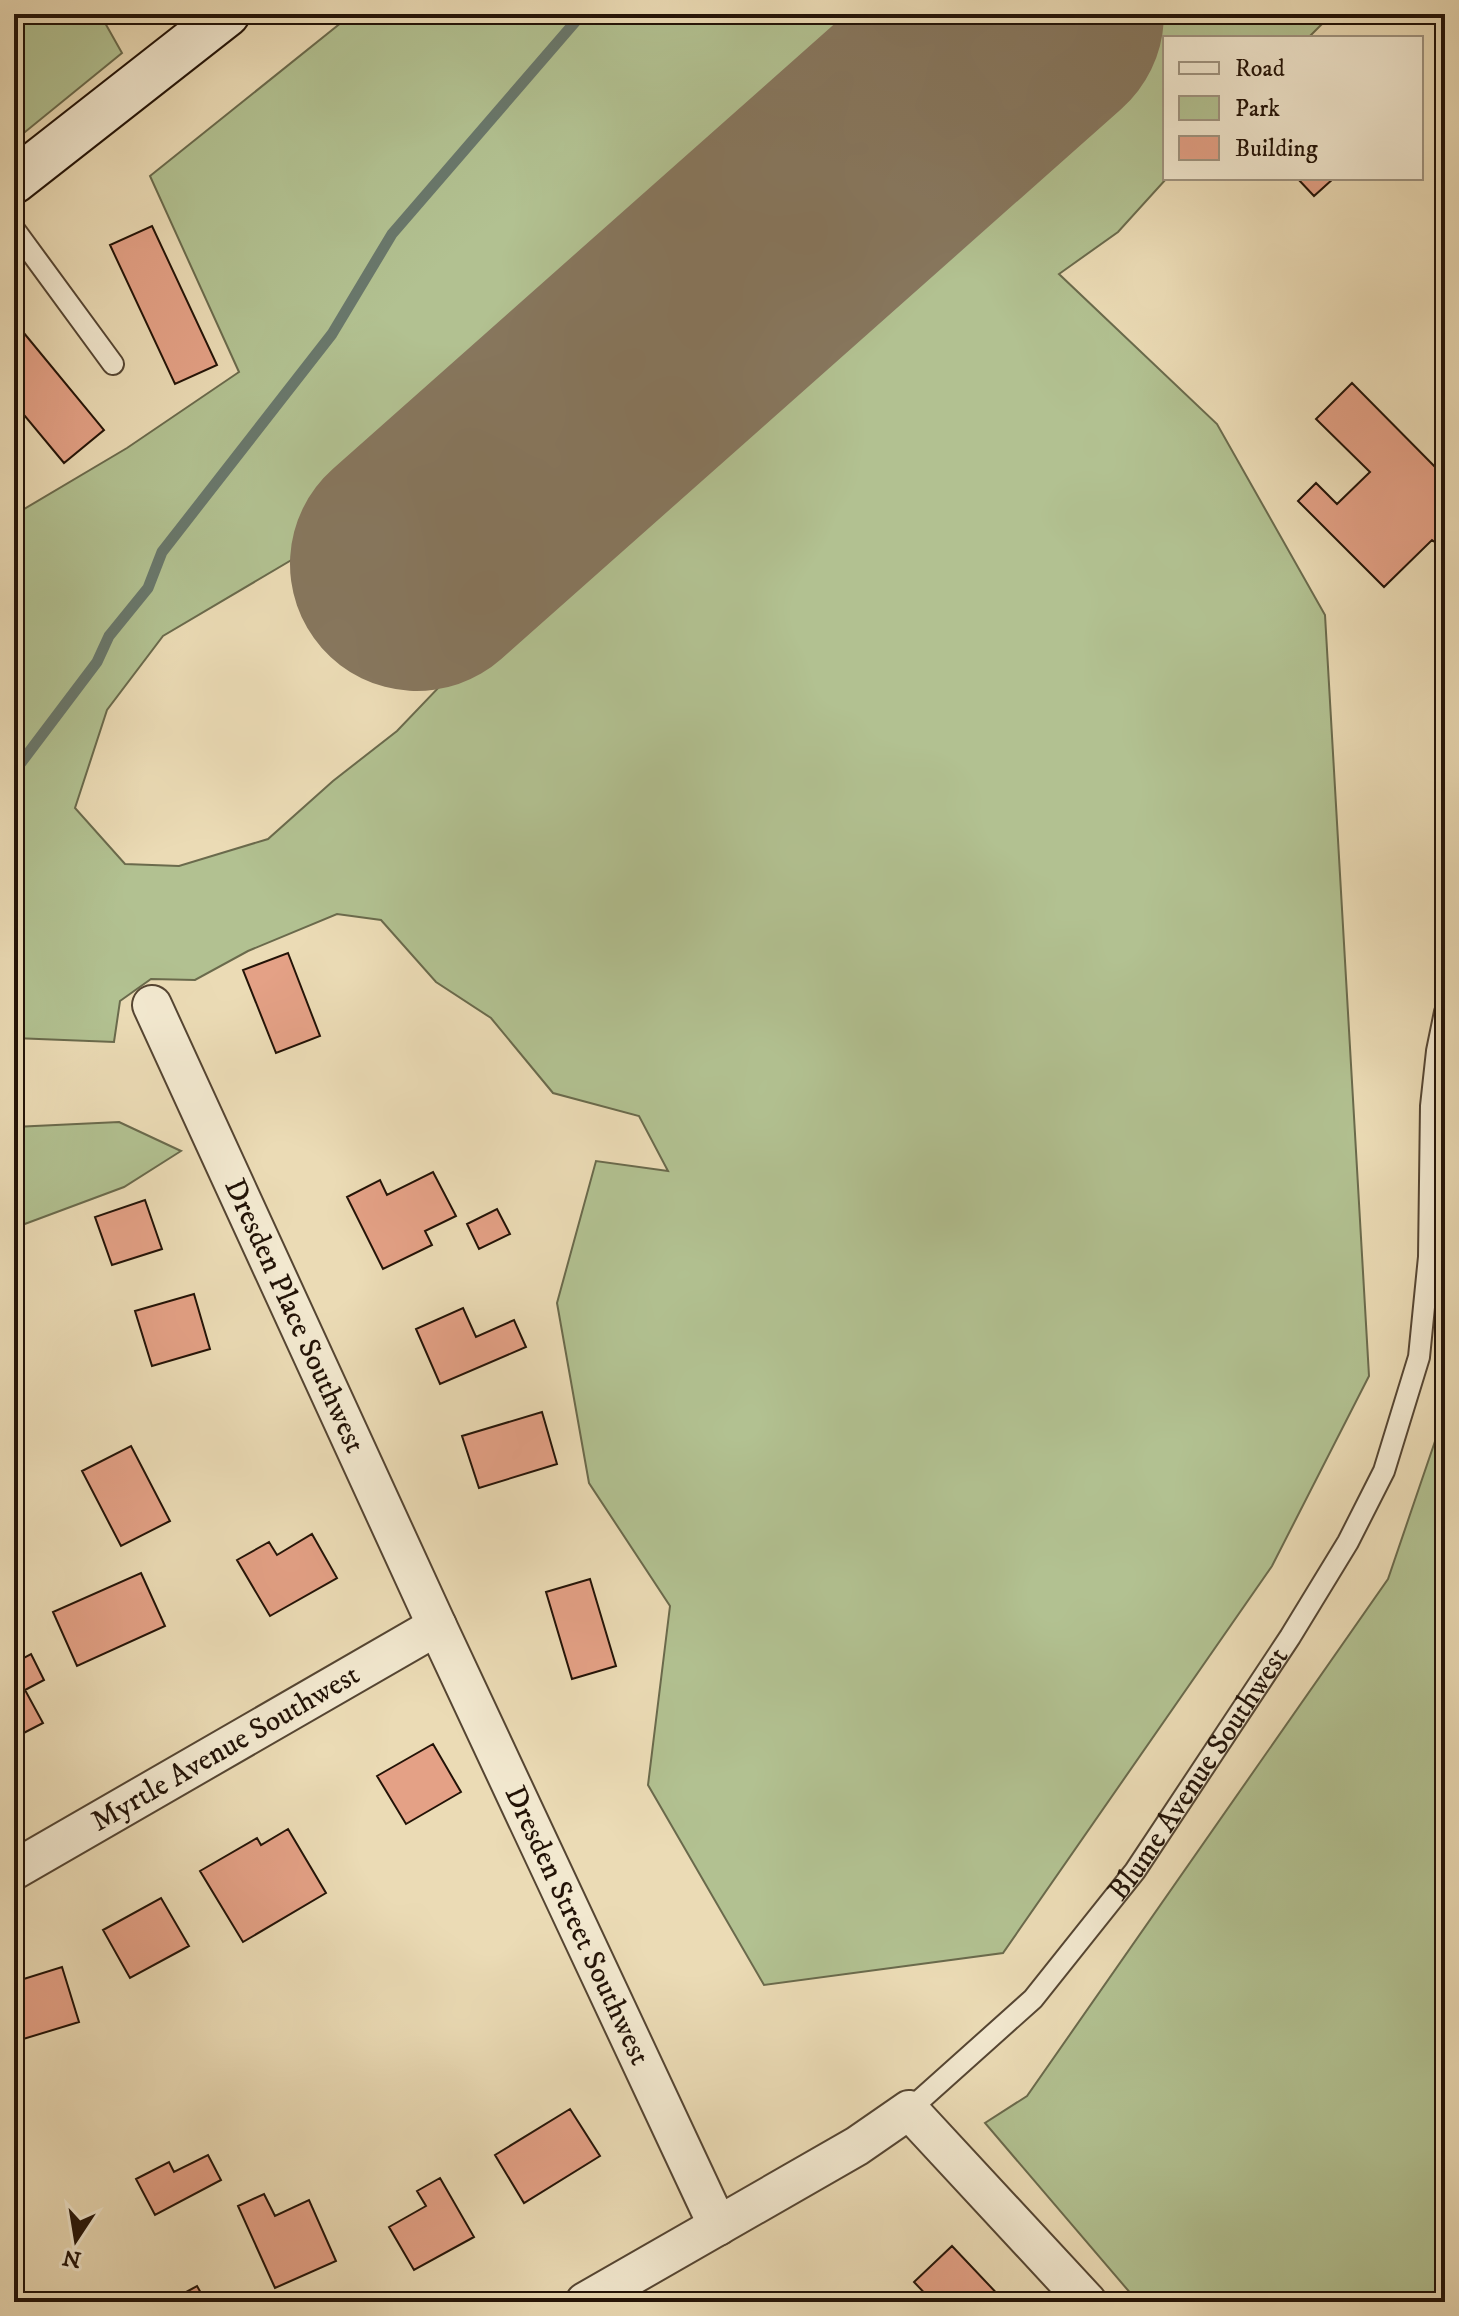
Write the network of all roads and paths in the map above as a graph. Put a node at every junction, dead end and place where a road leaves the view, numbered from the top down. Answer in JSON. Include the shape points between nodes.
{"nodes":[{"id":1,"x":227,"y":14,"type":"edge"},
{"id":2,"x":14,"y":181,"type":"edge"},
{"id":3,"x":14,"y":229,"type":"edge"},
{"id":4,"x":113,"y":364,"type":"dead end"},
{"id":5,"x":152,"y":1005,"type":"dead end"},
{"id":6,"x":1445,"y":1012,"type":"edge"},
{"id":7,"x":437,"y":1626,"type":"junction"},
{"id":8,"x":14,"y":1870,"type":"edge"},
{"id":9,"x":909,"y":2110,"type":"junction"},
{"id":10,"x":718,"y":2226,"type":"junction"},
{"id":11,"x":585,"y":2302,"type":"edge"},
{"id":12,"x":1087,"y":2302,"type":"edge"}],
"edges":[{"from":1,"to":2,"type":"street"},
{"from":3,"to":4,"type":"lane"},
{"from":5,"to":7,"type":"street","name":"Dresden Place Southwest"},
{"from":6,"to":9,"type":"lane","name":"Blume Avenue Southwest","via":[[1431,1106],[1429,1257],[1419,1357],[1384,1471],[1290,1637],[1135,1871],[1033,1999]]},
{"from":7,"to":8,"type":"street","name":"Myrtle Avenue Southwest"},
{"from":7,"to":10,"type":"street","name":"Dresden Street Southwest"},
{"from":9,"to":10,"type":"street","name":"Blume Avenue Southwest"},
{"from":9,"to":12,"type":"street"},
{"from":10,"to":11,"type":"street","name":"Blume Avenue Southwest"}]}
